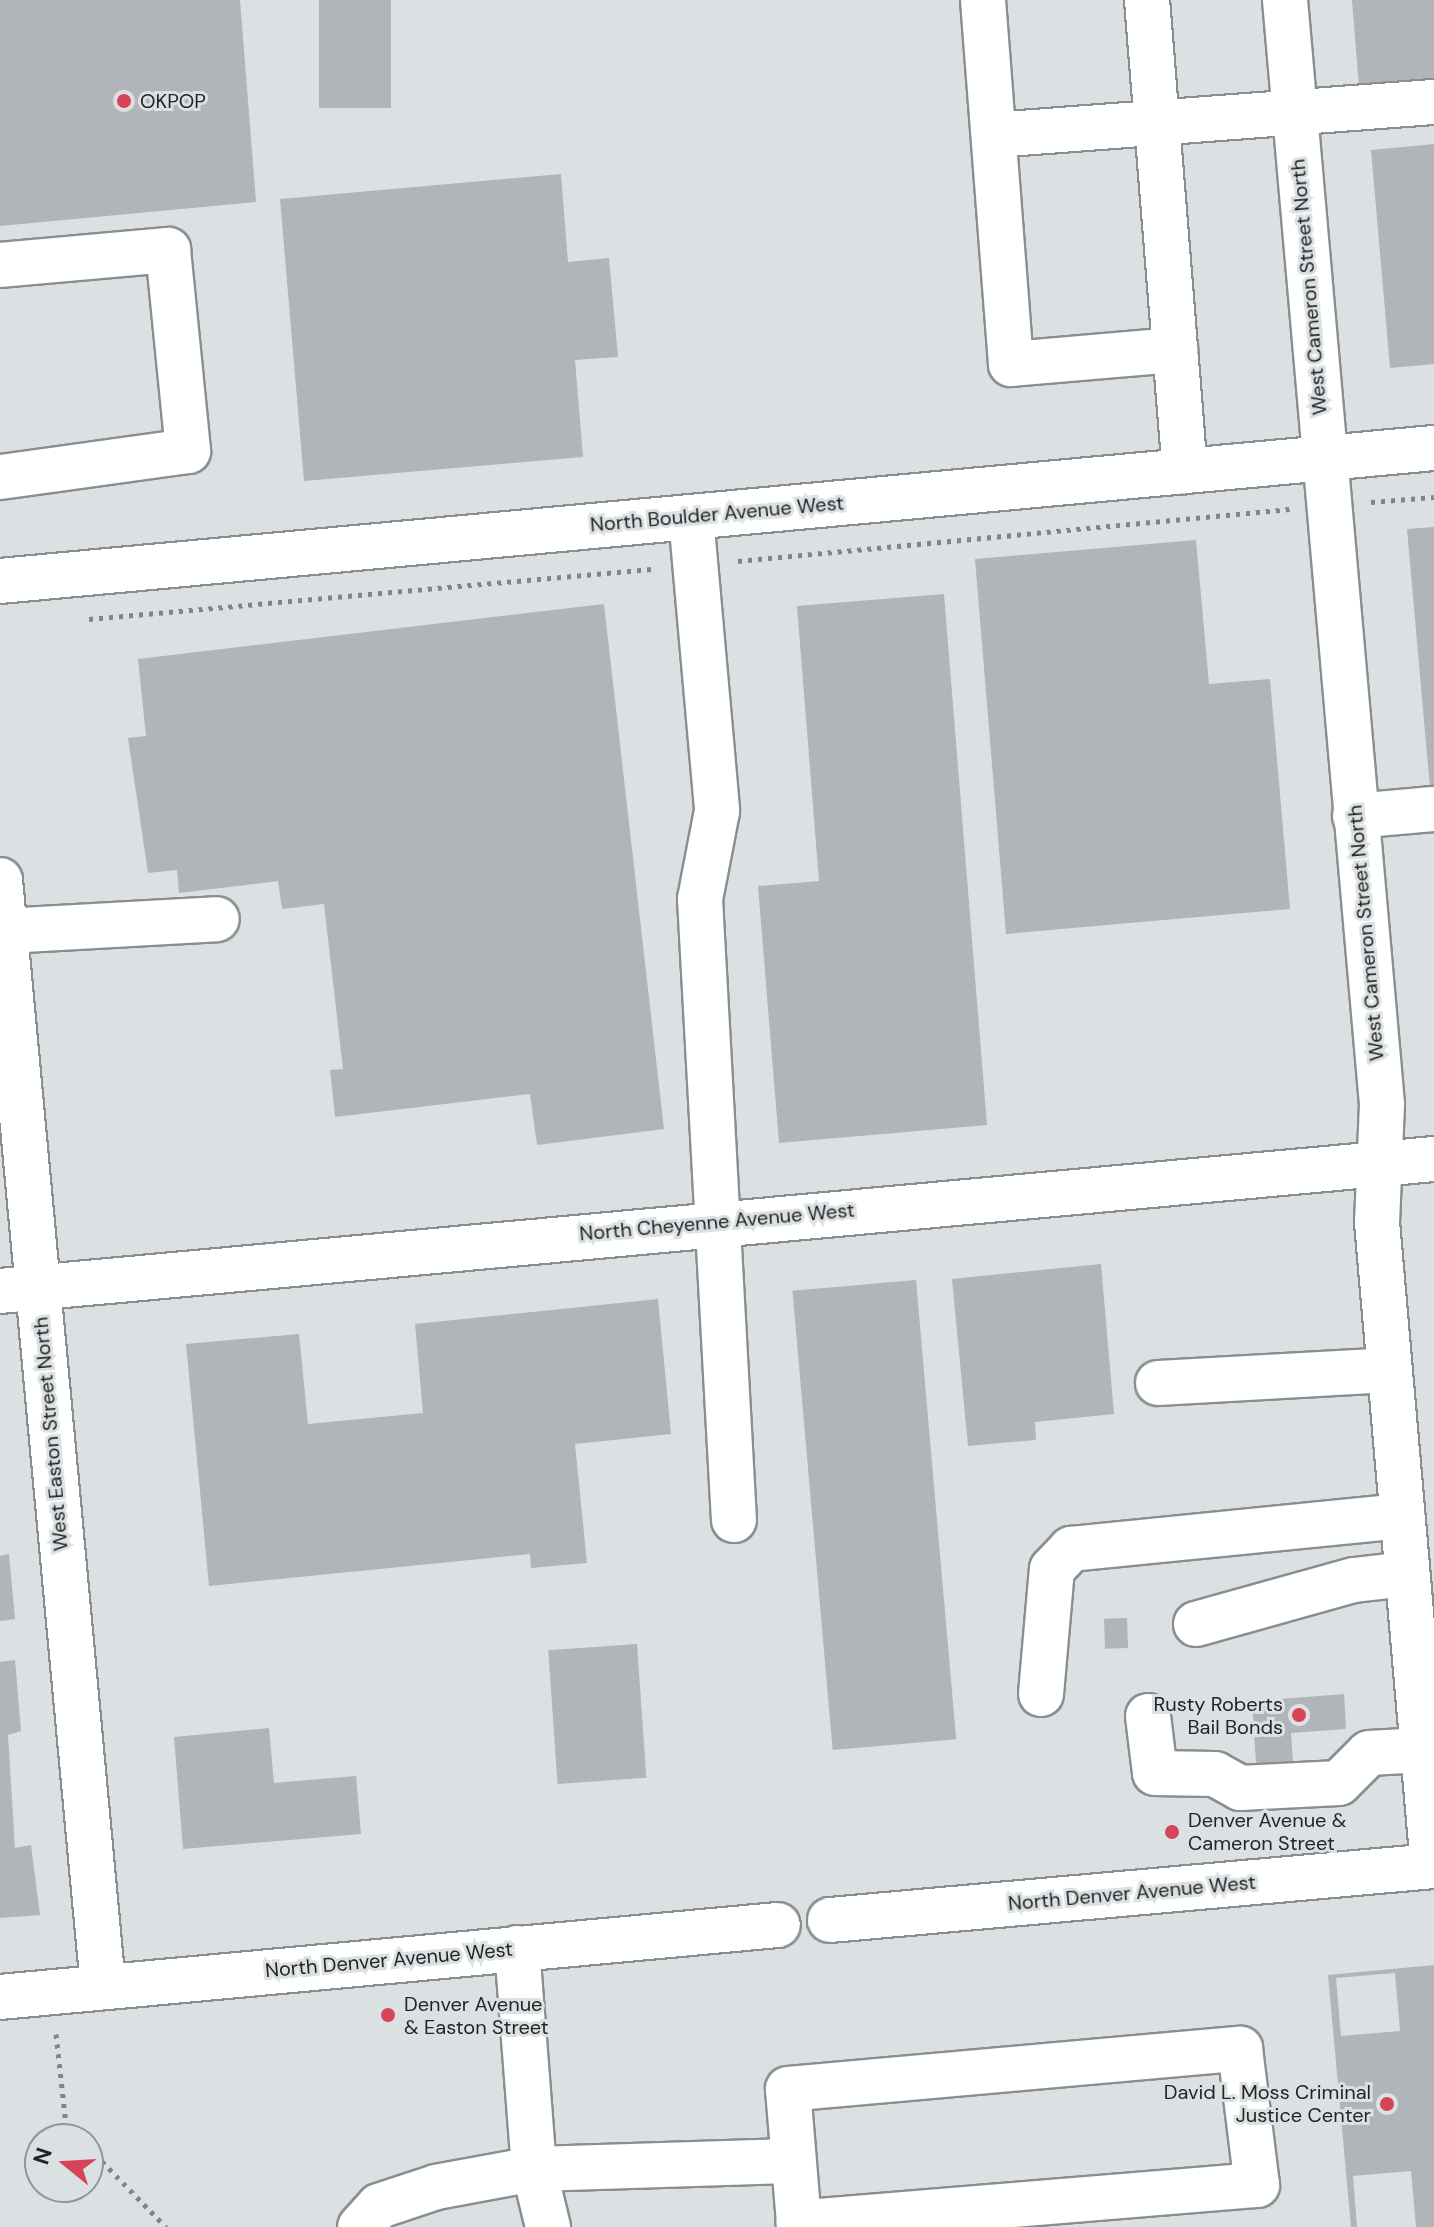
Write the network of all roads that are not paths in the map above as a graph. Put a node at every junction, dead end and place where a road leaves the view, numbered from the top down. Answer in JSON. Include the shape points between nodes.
{"nodes":[{"id":1,"x":983,"y":0,"type":"edge"},
{"id":2,"x":1147,"y":0,"type":"edge"},
{"id":3,"x":1285,"y":0,"type":"edge"},
{"id":4,"x":1434,"y":102,"type":"edge"},
{"id":5,"x":1294,"y":114,"type":"junction"},
{"id":6,"x":1157,"y":122,"type":"junction"},
{"id":7,"x":994,"y":135,"type":"junction"},
{"id":8,"x":0,"y":265,"type":"edge"},
{"id":9,"x":1175,"y":350,"type":"junction"},
{"id":10,"x":1434,"y":448,"type":"edge"},
{"id":11,"x":1323,"y":458,"type":"junction"},
{"id":12,"x":1185,"y":471,"type":"junction"},
{"id":13,"x":0,"y":477,"type":"edge"},
{"id":14,"x":691,"y":517,"type":"junction"},
{"id":15,"x":0,"y":581,"type":"edge"},
{"id":16,"x":1434,"y":809,"type":"edge"},
{"id":17,"x":1355,"y":816,"type":"junction"},
{"id":18,"x":0,"y":880,"type":"edge"},
{"id":19,"x":217,"y":919,"type":"dead end"},
{"id":20,"x":5,"y":931,"type":"junction"},
{"id":21,"x":1434,"y":1159,"type":"edge"},
{"id":22,"x":1379,"y":1163,"type":"junction"},
{"id":23,"x":715,"y":1222,"type":"junction"},
{"id":24,"x":19,"y":1290,"type":"edge"},
{"id":25,"x":1389,"y":1370,"type":"junction"},
{"id":26,"x":1158,"y":1383,"type":"dead end"},
{"id":27,"x":1402,"y":1516,"type":"junction"},
{"id":28,"x":734,"y":1520,"type":"dead end"},
{"id":29,"x":1406,"y":1574,"type":"junction"},
{"id":30,"x":1196,"y":1624,"type":"dead end"},
{"id":31,"x":1041,"y":1694,"type":"dead end"},
{"id":32,"x":1148,"y":1716,"type":"dead end"},
{"id":33,"x":1423,"y":1750,"type":"junction"},
{"id":34,"x":1434,"y":1866,"type":"edge"},
{"id":35,"x":830,"y":1920,"type":"dead end"},
{"id":36,"x":778,"y":1925,"type":"dead end"},
{"id":37,"x":517,"y":1948,"type":"junction"},
{"id":38,"x":103,"y":1987,"type":"junction"},
{"id":39,"x":0,"y":1997,"type":"edge"},
{"id":40,"x":791,"y":2161,"type":"junction"},
{"id":41,"x":534,"y":2169,"type":"junction"},
{"id":42,"x":360,"y":2227,"type":"edge"},
{"id":43,"x":548,"y":2227,"type":"edge"}],
"edges":[{"from":1,"to":7,"type":"street"},
{"from":2,"to":6,"type":"street"},
{"from":3,"to":5,"type":"street","name":"West Cameron Street North"},
{"from":4,"to":5,"type":"street"},
{"from":5,"to":6,"type":"street"},
{"from":5,"to":11,"type":"street","name":"West Cameron Street North"},
{"from":6,"to":7,"type":"street"},
{"from":6,"to":9,"type":"street"},
{"from":7,"to":9,"type":"street","via":[[1011,364]]},
{"from":8,"to":13,"type":"street","via":[[168,250],[188,451]]},
{"from":9,"to":12,"type":"street"},
{"from":10,"to":11,"type":"street","name":"North Boulder Avenue West"},
{"from":11,"to":12,"type":"street","name":"North Boulder Avenue West"},
{"from":11,"to":17,"type":"street","name":"West Cameron Street North"},
{"from":12,"to":14,"type":"street","name":"North Boulder Avenue West"},
{"from":14,"to":15,"type":"street","name":"North Boulder Avenue West"},
{"from":14,"to":23,"type":"street","via":[[717,811],[700,899]]},
{"from":16,"to":17,"type":"street"},
{"from":17,"to":22,"type":"street","name":"West Cameron Street North","via":[[1382,1104]]},
{"from":18,"to":20,"type":"street","name":"West Easton Street North"},
{"from":19,"to":20,"type":"street"},
{"from":20,"to":24,"type":"street","name":"West Easton Street North"},
{"from":21,"to":22,"type":"street","name":"North Cheyenne Avenue West"},
{"from":22,"to":23,"type":"street","name":"North Cheyenne Avenue West"},
{"from":22,"to":25,"type":"street","name":"West Cameron Street North","via":[[1377,1222]]},
{"from":23,"to":24,"type":"street","name":"North Cheyenne Avenue West"},
{"from":23,"to":28,"type":"street"},
{"from":24,"to":38,"type":"street","name":"West Easton Street North"},
{"from":25,"to":26,"type":"street"},
{"from":25,"to":27,"type":"street","name":"West Cameron Street North"},
{"from":27,"to":29,"type":"street","name":"West Cameron Street North"},
{"from":27,"to":31,"type":"street","via":[[1071,1549],[1052,1569]]},
{"from":29,"to":30,"type":"street","via":[[1354,1580]]},
{"from":29,"to":33,"type":"street","name":"West Cameron Street North"},
{"from":32,"to":33,"type":"street","via":[[1155,1773],[1215,1774],[1240,1788],[1339,1783],[1369,1753]]},
{"from":33,"to":34,"type":"street","name":"West Cameron Street North"},
{"from":34,"to":35,"type":"street","name":"North Denver Avenue West"},
{"from":36,"to":37,"type":"street","name":"North Denver Avenue West"},
{"from":37,"to":38,"type":"street","name":"North Denver Avenue West"},
{"from":37,"to":41,"type":"street"},
{"from":38,"to":39,"type":"street","name":"North Denver Avenue West"},
{"from":40,"to":40,"type":"street","via":[[799,2223],[1257,2185],[1240,2049],[788,2089]]},
{"from":40,"to":41,"type":"street"},
{"from":41,"to":42,"type":"street","via":[[436,2187],[379,2206]]},
{"from":41,"to":43,"type":"street"}]}
